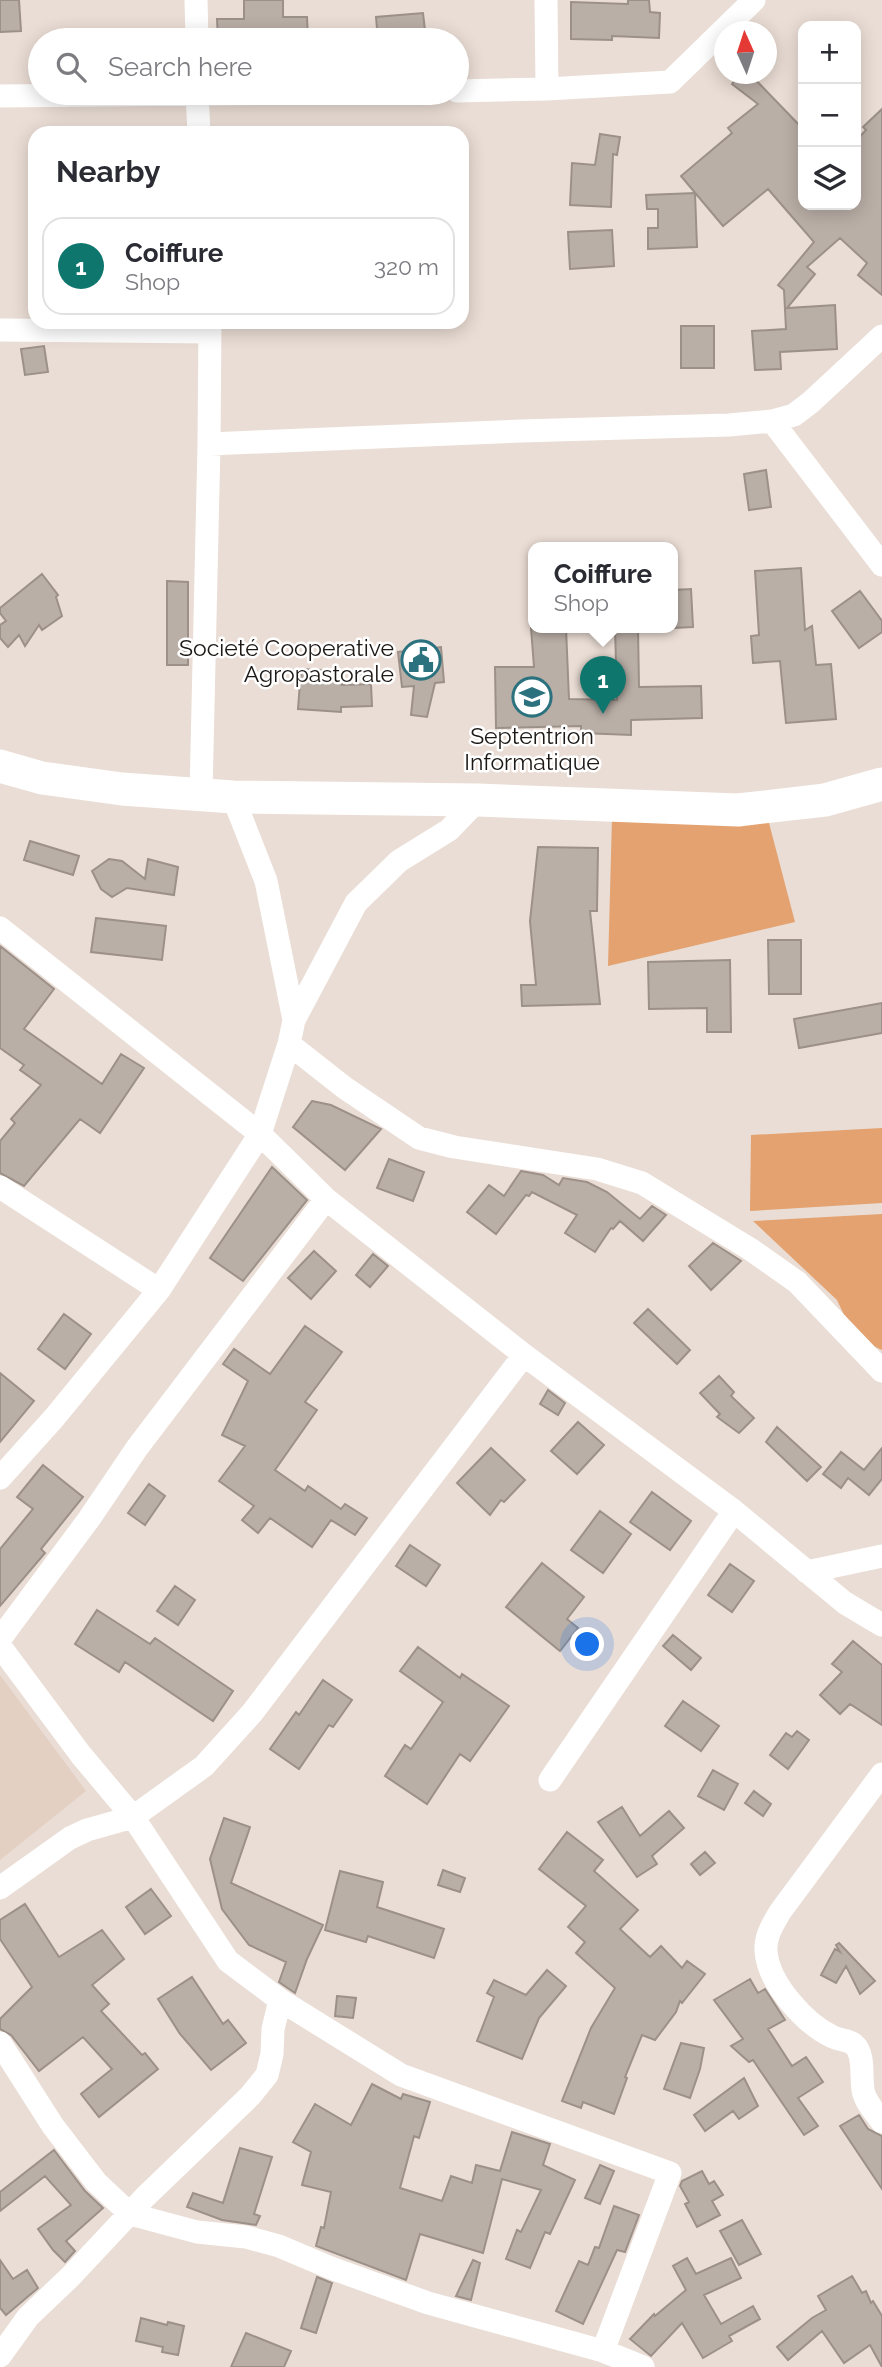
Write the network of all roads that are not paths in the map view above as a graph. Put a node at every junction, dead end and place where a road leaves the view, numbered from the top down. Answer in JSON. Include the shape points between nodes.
{"nodes":[{"id":1,"x":196,"y":0,"type":"edge"},
{"id":2,"x":547,"y":0,"type":"edge"},
{"id":3,"x":754,"y":0,"type":"edge"},
{"id":4,"x":197,"y":28,"type":"edge"},
{"id":5,"x":547,"y":89,"type":"junction"},
{"id":6,"x":469,"y":91,"type":"edge"},
{"id":7,"x":0,"y":96,"type":"edge"},
{"id":8,"x":28,"y":96,"type":"edge"},
{"id":9,"x":198,"y":105,"type":"edge"},
{"id":10,"x":199,"y":126,"type":"edge"},
{"id":11,"x":70,"y":329,"type":"edge"},
{"id":12,"x":210,"y":329,"type":"edge"},
{"id":13,"x":0,"y":330,"type":"edge"},
{"id":14,"x":882,"y":336,"type":"edge"},
{"id":15,"x":772,"y":421,"type":"junction"},
{"id":16,"x":209,"y":444,"type":"junction"},
{"id":17,"x":882,"y":565,"type":"edge"},
{"id":18,"x":0,"y":766,"type":"edge"},
{"id":19,"x":882,"y":784,"type":"edge"},
{"id":20,"x":217,"y":796,"type":"junction"},
{"id":21,"x":478,"y":800,"type":"junction"},
{"id":22,"x":0,"y":928,"type":"edge"},
{"id":23,"x":294,"y":1020,"type":"junction"},
{"id":24,"x":289,"y":1044,"type":"junction"},
{"id":25,"x":261,"y":1134,"type":"junction"},
{"id":26,"x":0,"y":1187,"type":"edge"},
{"id":27,"x":326,"y":1199,"type":"junction"},
{"id":28,"x":159,"y":1290,"type":"junction"},
{"id":29,"x":524,"y":1355,"type":"junction"},
{"id":30,"x":882,"y":1371,"type":"edge"},
{"id":31,"x":0,"y":1478,"type":"edge"},
{"id":32,"x":734,"y":1511,"type":"junction"},
{"id":33,"x":882,"y":1556,"type":"edge"},
{"id":34,"x":807,"y":1572,"type":"junction"},
{"id":35,"x":882,"y":1625,"type":"edge"},
{"id":36,"x":0,"y":1639,"type":"edge"},
{"id":37,"x":0,"y":1646,"type":"edge"},
{"id":38,"x":882,"y":1774,"type":"edge"},
{"id":39,"x":550,"y":1780,"type":"dead end"},
{"id":40,"x":133,"y":1817,"type":"junction"},
{"id":41,"x":0,"y":1888,"type":"edge"},
{"id":42,"x":280,"y":2000,"type":"junction"},
{"id":43,"x":0,"y":2043,"type":"edge"},
{"id":44,"x":882,"y":2122,"type":"edge"},
{"id":45,"x":130,"y":2214,"type":"junction"},
{"id":46,"x":603,"y":2351,"type":"junction"},
{"id":47,"x":0,"y":2356,"type":"edge"},
{"id":48,"x":643,"y":2367,"type":"edge"}],
"edges":[{"from":1,"to":4,"type":"street"},
{"from":2,"to":5,"type":"street"},
{"from":3,"to":5,"type":"street","via":[[670,82]]},
{"from":5,"to":6,"type":"street"},
{"from":7,"to":8,"type":"street"},
{"from":9,"to":10,"type":"street"},
{"from":11,"to":13,"type":"street"},
{"from":12,"to":16,"type":"street"},
{"from":14,"to":15,"type":"street","via":[[811,402],[794,415]]},
{"from":15,"to":16,"type":"street"},
{"from":15,"to":17,"type":"street"},
{"from":16,"to":20,"type":"street"},
{"from":18,"to":20,"type":"street","via":[[42,778]]},
{"from":19,"to":21,"type":"street","via":[[825,800],[738,810]]},
{"from":20,"to":21,"type":"street"},
{"from":20,"to":23,"type":"street","via":[[266,881]]},
{"from":21,"to":23,"type":"street","via":[[449,830],[399,861],[356,903]]},
{"from":22,"to":25,"type":"street"},
{"from":23,"to":24,"type":"street"},
{"from":24,"to":25,"type":"street"},
{"from":24,"to":30,"type":"street","via":[[419,1138],[597,1168],[642,1183],[797,1282]]},
{"from":25,"to":27,"type":"street"},
{"from":25,"to":28,"type":"street"},
{"from":26,"to":28,"type":"street"},
{"from":27,"to":29,"type":"street"},
{"from":27,"to":36,"type":"street","via":[[228,1325]]},
{"from":28,"to":31,"type":"street"},
{"from":29,"to":32,"type":"street"},
{"from":29,"to":40,"type":"street","via":[[252,1713],[204,1766]]},
{"from":32,"to":34,"type":"street"},
{"from":32,"to":39,"type":"street"},
{"from":33,"to":34,"type":"street"},
{"from":34,"to":35,"type":"street"},
{"from":37,"to":40,"type":"street"},
{"from":38,"to":44,"type":"street","via":[[780,1912],[768,1935],[766,1952],[771,1971],[804,2018],[856,2047],[863,2092]]},
{"from":40,"to":41,"type":"street","via":[[70,1838]]},
{"from":40,"to":42,"type":"street","via":[[228,1961]]},
{"from":42,"to":45,"type":"street","via":[[267,2075]]},
{"from":42,"to":46,"type":"street","via":[[401,2075],[670,2173]]},
{"from":43,"to":45,"type":"street","via":[[53,2126],[96,2182]]},
{"from":45,"to":46,"type":"street","via":[[197,2232],[279,2246],[428,2304]]},
{"from":45,"to":47,"type":"street","via":[[27,2317]]},
{"from":46,"to":48,"type":"street"}]}
